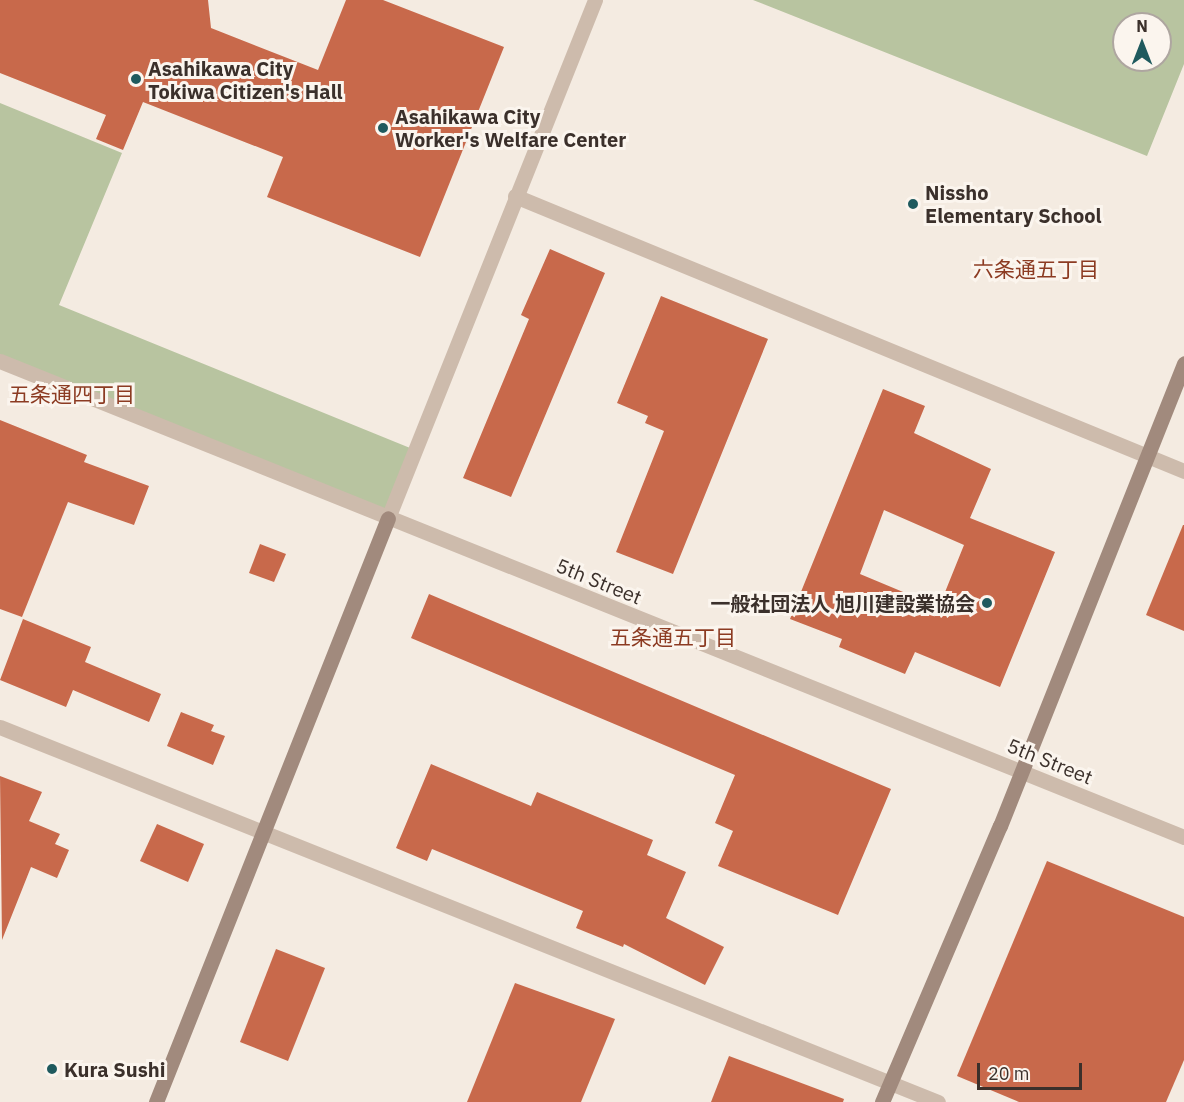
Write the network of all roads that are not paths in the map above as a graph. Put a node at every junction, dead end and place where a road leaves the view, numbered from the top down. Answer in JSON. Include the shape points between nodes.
{"nodes":[{"id":1,"x":594,"y":0,"type":"edge"},
{"id":2,"x":515,"y":196,"type":"junction"},
{"id":3,"x":0,"y":361,"type":"edge"},
{"id":4,"x":1184,"y":363,"type":"edge"},
{"id":5,"x":1147,"y":457,"type":"junction"},
{"id":6,"x":1184,"y":471,"type":"edge"},
{"id":7,"x":388,"y":518,"type":"junction"},
{"id":8,"x":0,"y":727,"type":"edge"},
{"id":9,"x":1021,"y":772,"type":"junction"},
{"id":10,"x":263,"y":834,"type":"junction"},
{"id":11,"x":1184,"y":837,"type":"edge"},
{"id":12,"x":890,"y":1083,"type":"junction"},
{"id":13,"x":156,"y":1102,"type":"edge"},
{"id":14,"x":882,"y":1102,"type":"edge"},
{"id":15,"x":938,"y":1102,"type":"edge"}],
"edges":[{"from":1,"to":2,"type":"street"},
{"from":2,"to":5,"type":"street"},
{"from":2,"to":7,"type":"street"},
{"from":3,"to":7,"type":"street","name":"5th Street"},
{"from":4,"to":5,"type":"street"},
{"from":5,"to":6,"type":"street"},
{"from":5,"to":9,"type":"street"},
{"from":7,"to":9,"type":"street","name":"5th Street"},
{"from":7,"to":10,"type":"street"},
{"from":8,"to":10,"type":"street"},
{"from":9,"to":11,"type":"street","name":"5th Street"},
{"from":9,"to":12,"type":"street"},
{"from":10,"to":12,"type":"street"},
{"from":10,"to":13,"type":"street"},
{"from":12,"to":14,"type":"street"},
{"from":12,"to":15,"type":"street"}]}
